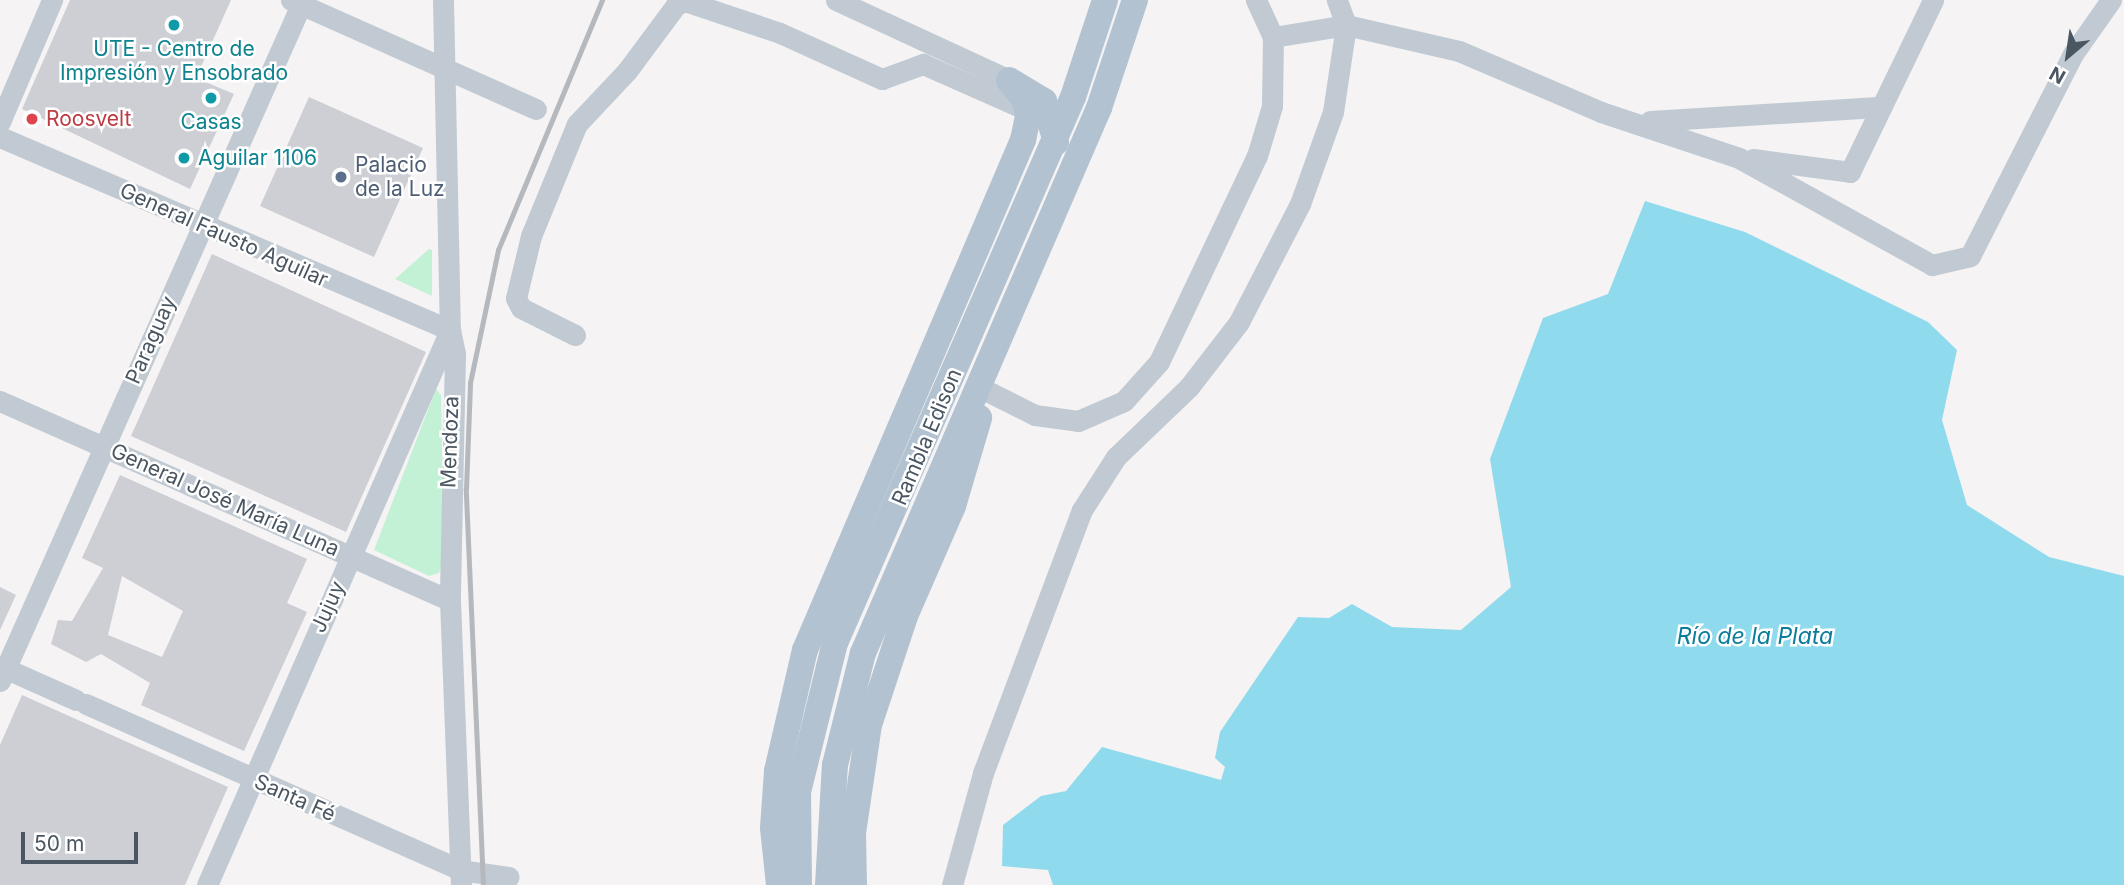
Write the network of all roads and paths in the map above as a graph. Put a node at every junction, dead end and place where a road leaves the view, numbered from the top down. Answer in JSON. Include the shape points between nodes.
{"nodes":[{"id":1,"x":52,"y":0,"type":"edge"},
{"id":2,"x":443,"y":0,"type":"edge"},
{"id":3,"x":685,"y":0,"type":"edge"},
{"id":4,"x":836,"y":0,"type":"edge"},
{"id":5,"x":1105,"y":0,"type":"edge"},
{"id":6,"x":1135,"y":0,"type":"edge"},
{"id":7,"x":1256,"y":0,"type":"edge"},
{"id":8,"x":1337,"y":0,"type":"edge"},
{"id":9,"x":1933,"y":0,"type":"edge"},
{"id":10,"x":2111,"y":0,"type":"edge"},
{"id":11,"x":298,"y":1,"type":"edge"},
{"id":12,"x":1346,"y":25,"type":"junction"},
{"id":13,"x":1273,"y":37,"type":"junction"},
{"id":14,"x":444,"y":67,"type":"junction"},
{"id":15,"x":1009,"y":80,"type":"junction"},
{"id":16,"x":1882,"y":107,"type":"junction"},
{"id":17,"x":536,"y":109,"type":"dead end"},
{"id":18,"x":1027,"y":110,"type":"junction"},
{"id":19,"x":1601,"y":112,"type":"junction"},
{"id":20,"x":0,"y":122,"type":"edge"},
{"id":21,"x":0,"y":137,"type":"edge"},
{"id":22,"x":1739,"y":158,"type":"junction"},
{"id":23,"x":202,"y":226,"type":"junction"},
{"id":24,"x":450,"y":330,"type":"junction"},
{"id":25,"x":575,"y":335,"type":"dead end"},
{"id":26,"x":985,"y":390,"type":"junction"},
{"id":27,"x":0,"y":401,"type":"edge"},
{"id":28,"x":1124,"y":401,"type":"junction"},
{"id":29,"x":1144,"y":428,"type":"junction"},
{"id":30,"x":104,"y":447,"type":"junction"},
{"id":31,"x":350,"y":556,"type":"junction"},
{"id":32,"x":450,"y":600,"type":"junction"},
{"id":33,"x":2,"y":672,"type":"edge"},
{"id":34,"x":253,"y":779,"type":"junction"},
{"id":35,"x":509,"y":877,"type":"dead end"},
{"id":36,"x":460,"y":878,"type":"edge"},
{"id":37,"x":207,"y":885,"type":"edge"},
{"id":38,"x":779,"y":885,"type":"edge"},
{"id":39,"x":799,"y":885,"type":"edge"},
{"id":40,"x":828,"y":885,"type":"edge"},
{"id":41,"x":854,"y":885,"type":"edge"},
{"id":42,"x":952,"y":885,"type":"edge"}],
"edges":[{"from":1,"to":20,"type":"street"},
{"from":2,"to":14,"type":"street","name":"Mendoza"},
{"from":3,"to":18,"type":"street","via":[[780,33],[882,79],[923,64]]},
{"from":3,"to":25,"type":"street","via":[[577,124],[531,236],[516,298],[520,308]]},
{"from":4,"to":15,"type":"street"},
{"from":5,"to":39,"type":"main road","name":"Rambla Edison","via":[[1073,97],[820,687],[799,792]]},
{"from":6,"to":40,"type":"main road","name":"Rambla Edison","via":[[1099,108],[863,653],[848,702],[830,807]]},
{"from":7,"to":13,"type":"street"},
{"from":8,"to":12,"type":"street"},
{"from":9,"to":16,"type":"street"},
{"from":10,"to":22,"type":"street","via":[[2073,54],[1970,256],[1932,265]]},
{"from":11,"to":14,"type":"street"},
{"from":11,"to":23,"type":"street","name":"Paraguay"},
{"from":12,"to":13,"type":"street"},
{"from":12,"to":19,"type":"street","via":[[1458,51]]},
{"from":12,"to":29,"type":"street","via":[[1334,112],[1300,204],[1239,322],[1189,387]]},
{"from":13,"to":28,"type":"street","via":[[1272,106],[1257,156],[1159,362]]},
{"from":14,"to":17,"type":"street"},
{"from":14,"to":24,"type":"street","name":"Mendoza"},
{"from":15,"to":18,"type":"main road"},
{"from":15,"to":26,"type":"main road","via":[[1044,100],[1053,117],[1057,147]]},
{"from":16,"to":19,"type":"street","via":[[1642,121]]},
{"from":16,"to":22,"type":"street","via":[[1850,172]]},
{"from":18,"to":38,"type":"main road","via":[[1023,140],[805,650],[777,771],[773,828]]},
{"from":19,"to":22,"type":"street"},
{"from":21,"to":23,"type":"street","name":"General Fausto Aguilar"},
{"from":23,"to":24,"type":"street","name":"General Fausto Aguilar"},
{"from":23,"to":30,"type":"street","name":"Paraguay"},
{"from":24,"to":31,"type":"street","name":"Jujuy"},
{"from":24,"to":32,"type":"street","name":"Mendoza","via":[[454,354]]},
{"from":26,"to":28,"type":"street","via":[[1035,415],[1078,421]]},
{"from":26,"to":41,"type":"main road","via":[[965,471],[905,616],[869,725],[853,833]]},
{"from":27,"to":30,"type":"street","name":"General José María Luna"},
{"from":28,"to":29,"type":"street"},
{"from":29,"to":42,"type":"street","via":[[1082,510],[983,773]]},
{"from":30,"to":31,"type":"street","name":"General José María Luna"},
{"from":30,"to":33,"type":"street","name":"Paraguay"},
{"from":31,"to":32,"type":"street","name":"General José María Luna"},
{"from":31,"to":34,"type":"street","name":"Jujuy"},
{"from":32,"to":36,"type":"street","name":"Mendoza"},
{"from":33,"to":34,"type":"street","name":"Santa Fé"},
{"from":34,"to":36,"type":"street","name":"Santa Fé"},
{"from":34,"to":37,"type":"street","name":"Jujuy"},
{"from":35,"to":36,"type":"street","name":"Santa Fé"}]}
